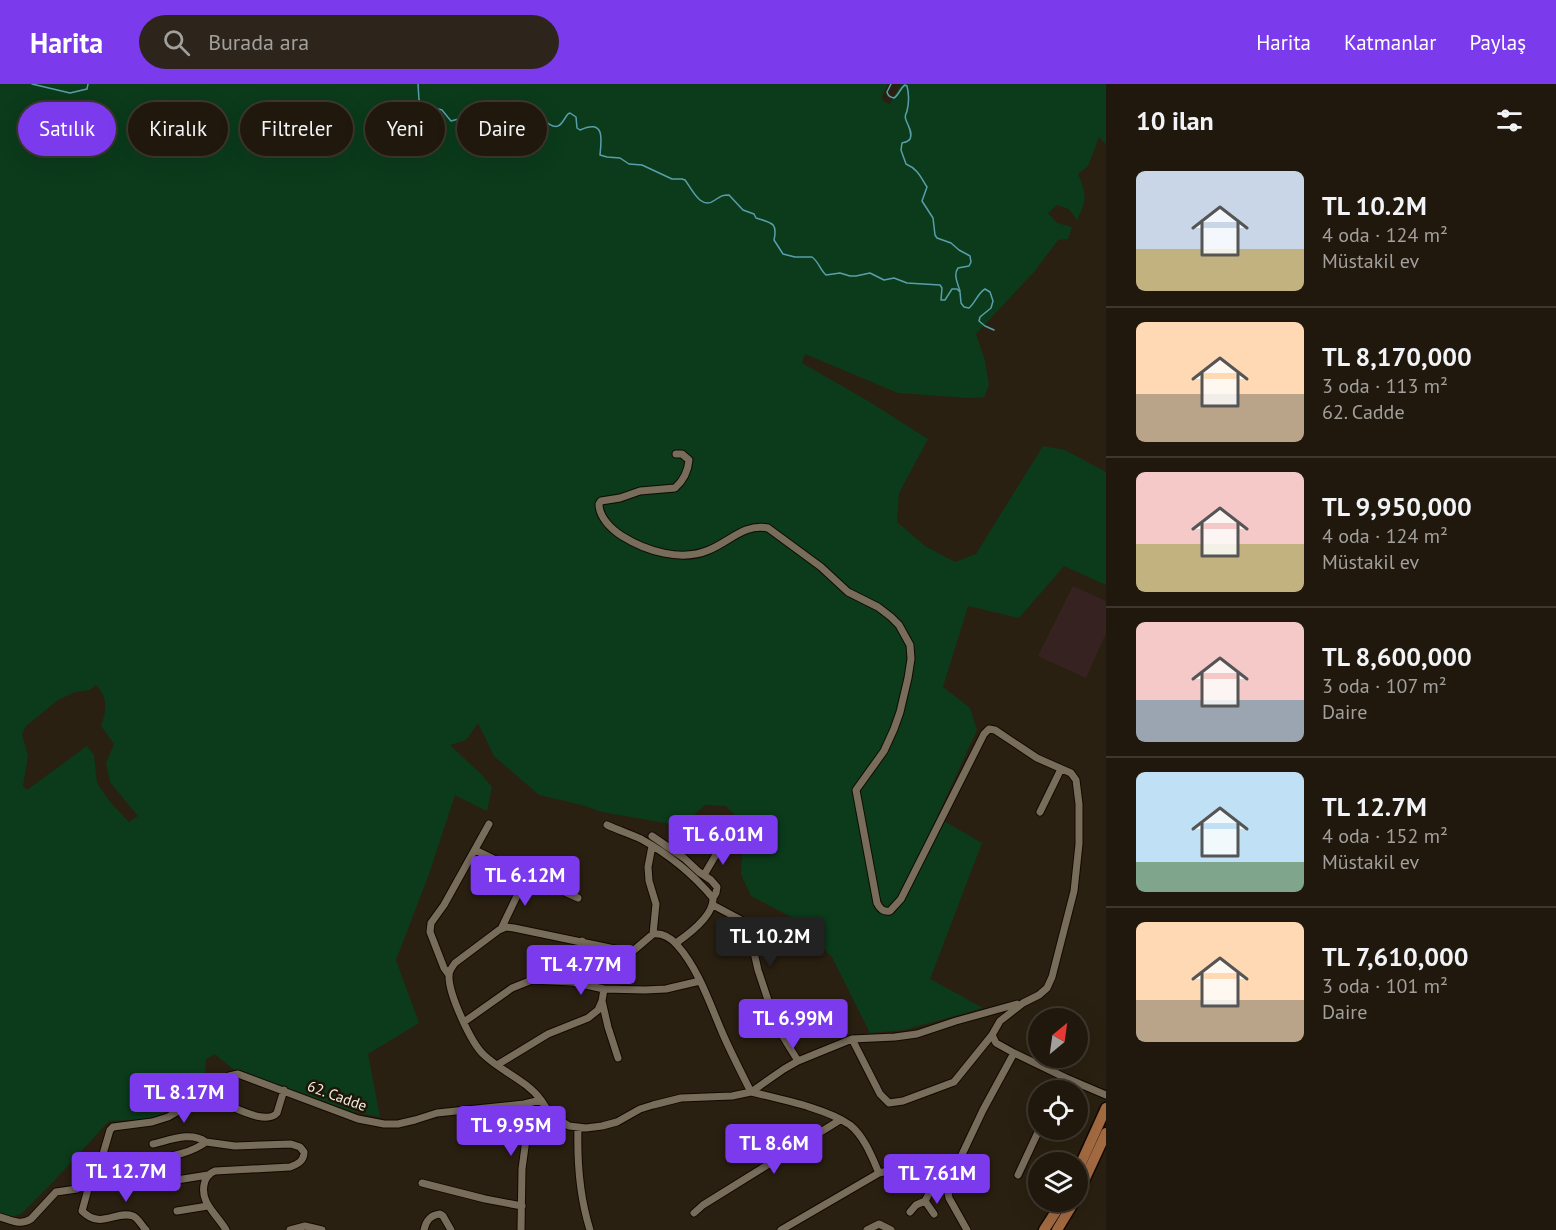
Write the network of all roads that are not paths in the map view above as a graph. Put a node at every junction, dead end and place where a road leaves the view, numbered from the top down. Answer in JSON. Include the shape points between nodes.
{"nodes":[{"id":1,"x":676,"y":453,"type":"dead end"},
{"id":2,"x":1061,"y":769,"type":"junction"},
{"id":3,"x":1040,"y":812,"type":"dead end"},
{"id":4,"x":489,"y":824,"type":"dead end"},
{"id":5,"x":607,"y":825,"type":"dead end"},
{"id":6,"x":652,"y":836,"type":"dead end"},
{"id":7,"x":652,"y":846,"type":"junction"},
{"id":8,"x":720,"y":846,"type":"dead end"},
{"id":9,"x":475,"y":850,"type":"junction"},
{"id":10,"x":527,"y":875,"type":"junction"},
{"id":11,"x":704,"y":875,"type":"junction"},
{"id":12,"x":578,"y":898,"type":"dead end"},
{"id":13,"x":713,"y":901,"type":"junction"},
{"id":14,"x":501,"y":929,"type":"junction"},
{"id":15,"x":653,"y":934,"type":"junction"},
{"id":16,"x":582,"y":941,"type":"junction"},
{"id":17,"x":676,"y":943,"type":"junction"},
{"id":18,"x":449,"y":975,"type":"junction"},
{"id":19,"x":700,"y":981,"type":"junction"},
{"id":20,"x":572,"y":982,"type":"junction"},
{"id":21,"x":604,"y":988,"type":"junction"},
{"id":22,"x":602,"y":1001,"type":"junction"},
{"id":23,"x":1023,"y":1003,"type":"junction"},
{"id":24,"x":464,"y":1022,"type":"junction"},
{"id":25,"x":992,"y":1035,"type":"junction"},
{"id":26,"x":852,"y":1039,"type":"junction"},
{"id":27,"x":1014,"y":1053,"type":"junction"},
{"id":28,"x":618,"y":1058,"type":"dead end"},
{"id":29,"x":798,"y":1061,"type":"junction"},
{"id":30,"x":496,"y":1065,"type":"junction"},
{"id":31,"x":1066,"y":1078,"type":"joint"},
{"id":32,"x":284,"y":1090,"type":"junction"},
{"id":33,"x":751,"y":1092,"type":"junction"},
{"id":34,"x":1106,"y":1095,"type":"edge"},
{"id":35,"x":199,"y":1099,"type":"junction"},
{"id":36,"x":541,"y":1100,"type":"junction"},
{"id":37,"x":1106,"y":1108,"type":"edge"},
{"id":38,"x":546,"y":1111,"type":"junction"},
{"id":39,"x":840,"y":1120,"type":"junction"},
{"id":40,"x":578,"y":1128,"type":"junction"},
{"id":41,"x":1106,"y":1133,"type":"edge"},
{"id":42,"x":1034,"y":1140,"type":"edge"},
{"id":43,"x":206,"y":1142,"type":"junction"},
{"id":44,"x":153,"y":1144,"type":"dead end"},
{"id":45,"x":1086,"y":1152,"type":"edge"},
{"id":46,"x":148,"y":1161,"type":"dead end"},
{"id":47,"x":1088,"y":1172,"type":"edge"},
{"id":48,"x":879,"y":1173,"type":"junction"},
{"id":49,"x":92,"y":1175,"type":"junction"},
{"id":50,"x":208,"y":1175,"type":"junction"},
{"id":51,"x":1018,"y":1175,"type":"dead end"},
{"id":52,"x":945,"y":1177,"type":"junction"},
{"id":53,"x":937,"y":1179,"type":"junction"},
{"id":54,"x":422,"y":1183,"type":"dead end"},
{"id":55,"x":152,"y":1184,"type":"dead end"},
{"id":56,"x":925,"y":1201,"type":"junction"},
{"id":57,"x":208,"y":1206,"type":"junction"},
{"id":58,"x":522,"y":1206,"type":"junction"},
{"id":59,"x":177,"y":1211,"type":"dead end"},
{"id":60,"x":910,"y":1212,"type":"dead end"},
{"id":61,"x":1056,"y":1212,"type":"edge"},
{"id":62,"x":1068,"y":1212,"type":"edge"},
{"id":63,"x":694,"y":1213,"type":"dead end"},
{"id":64,"x":934,"y":1214,"type":"dead end"},
{"id":65,"x":0,"y":1217,"type":"edge"},
{"id":66,"x":146,"y":1230,"type":"edge"},
{"id":67,"x":226,"y":1230,"type":"edge"},
{"id":68,"x":290,"y":1230,"type":"edge"},
{"id":69,"x":322,"y":1230,"type":"edge"},
{"id":70,"x":424,"y":1230,"type":"edge"},
{"id":71,"x":451,"y":1230,"type":"edge"},
{"id":72,"x":521,"y":1230,"type":"edge"},
{"id":73,"x":590,"y":1230,"type":"edge"},
{"id":74,"x":781,"y":1230,"type":"edge"},
{"id":75,"x":867,"y":1230,"type":"edge"},
{"id":76,"x":891,"y":1230,"type":"edge"},
{"id":77,"x":967,"y":1230,"type":"edge"},
{"id":78,"x":1044,"y":1230,"type":"edge"},
{"id":79,"x":1057,"y":1230,"type":"edge"}],
"edges":[{"from":1,"to":2,"type":"street","via":[[688,460],[687,472],[675,488],[640,491],[599,504],[603,518],[615,531],[649,549],[690,556],[710,550],[743,530],[768,528],[848,592],[891,617],[910,645],[908,678],[894,729],[884,751],[856,789],[881,909],[890,911],[901,899],[986,731],[995,730]]},
{"from":2,"to":3,"type":"street"},
{"from":2,"to":23,"type":"street","via":[[1076,780],[1079,804],[1074,891],[1047,988]]},
{"from":4,"to":9,"type":"street"},
{"from":5,"to":7,"type":"street"},
{"from":6,"to":11,"type":"street"},
{"from":7,"to":13,"type":"street","via":[[685,868]]},
{"from":7,"to":15,"type":"street","via":[[648,867],[656,904]]},
{"from":8,"to":11,"type":"street"},
{"from":9,"to":10,"type":"street"},
{"from":9,"to":18,"type":"street","via":[[431,922],[430,932]]},
{"from":10,"to":12,"type":"street"},
{"from":10,"to":14,"type":"street"},
{"from":11,"to":13,"type":"street","via":[[717,887]]},
{"from":13,"to":17,"type":"street","via":[[691,933]]},
{"from":13,"to":29,"type":"street","via":[[741,920],[774,1018]]},
{"from":14,"to":16,"type":"street"},
{"from":14,"to":18,"type":"street","via":[[455,963]]},
{"from":15,"to":16,"type":"street","via":[[629,952]]},
{"from":15,"to":17,"type":"street","via":[[664,934]]},
{"from":16,"to":20,"type":"street"},
{"from":17,"to":19,"type":"street"},
{"from":18,"to":24,"type":"street"},
{"from":19,"to":21,"type":"street","via":[[666,989]]},
{"from":19,"to":33,"type":"street"},
{"from":20,"to":21,"type":"street"},
{"from":20,"to":24,"type":"street","via":[[528,981]]},
{"from":21,"to":22,"type":"street"},
{"from":22,"to":28,"type":"street"},
{"from":22,"to":30,"type":"street","via":[[588,1018],[548,1034]]},
{"from":23,"to":25,"type":"street","via":[[1000,1021]]},
{"from":23,"to":26,"type":"street","via":[[917,1034]]},
{"from":24,"to":30,"type":"street","via":[[475,1044]]},
{"from":25,"to":26,"type":"street","via":[[954,1083],[889,1103],[880,1094]]},
{"from":25,"to":27,"type":"street","via":[[996,1043]]},
{"from":26,"to":29,"type":"street"},
{"from":27,"to":31,"type":"street"},
{"from":27,"to":52,"type":"street","via":[[958,1163]]},
{"from":29,"to":33,"type":"street"},
{"from":30,"to":36,"type":"street","via":[[525,1083]]},
{"from":31,"to":34,"type":"street"},
{"from":32,"to":35,"type":"street","name":"62. Cadde","via":[[234,1074]]},
{"from":32,"to":35,"type":"street","via":[[277,1113],[267,1118],[221,1102]]},
{"from":32,"to":36,"type":"street","name":"62. Cadde","via":[[358,1119],[384,1124]]},
{"from":33,"to":39,"type":"street"},
{"from":33,"to":40,"type":"street","via":[[681,1098],[640,1109],[617,1122]]},
{"from":35,"to":49,"type":"street","name":"62. Cadde","via":[[162,1120],[113,1127]]},
{"from":36,"to":38,"type":"street"},
{"from":37,"to":45,"type":"main road"},
{"from":38,"to":40,"type":"street"},
{"from":38,"to":58,"type":"street","via":[[531,1118],[528,1124]]},
{"from":39,"to":48,"type":"street","via":[[859,1135]]},
{"from":39,"to":63,"type":"street"},
{"from":40,"to":73,"type":"street","via":[[577,1153]]},
{"from":41,"to":47,"type":"main road"},
{"from":42,"to":51,"type":"street"},
{"from":43,"to":44,"type":"street","via":[[190,1136]]},
{"from":43,"to":46,"type":"street","via":[[180,1154]]},
{"from":43,"to":50,"type":"street","via":[[250,1147],[297,1145],[304,1152],[300,1163],[290,1167],[215,1171]]},
{"from":48,"to":53,"type":"street","via":[[897,1169]]},
{"from":48,"to":74,"type":"street"},
{"from":49,"to":65,"type":"street","via":[[78,1189],[56,1192],[26,1222]]},
{"from":49,"to":66,"type":"street","name":"62. Cadde","via":[[82,1207],[84,1213],[99,1219],[133,1216]]},
{"from":50,"to":55,"type":"street"},
{"from":50,"to":57,"type":"street","via":[[204,1196]]},
{"from":52,"to":53,"type":"street"},
{"from":52,"to":77,"type":"street","via":[[949,1198]]},
{"from":53,"to":56,"type":"street"},
{"from":54,"to":58,"type":"street"},
{"from":56,"to":60,"type":"street"},
{"from":56,"to":64,"type":"street"},
{"from":57,"to":59,"type":"street"},
{"from":57,"to":67,"type":"street"},
{"from":58,"to":72,"type":"street"},
{"from":61,"to":78,"type":"main road"},
{"from":62,"to":79,"type":"main road"},
{"from":68,"to":69,"type":"street","via":[[305,1226]]},
{"from":70,"to":71,"type":"street","via":[[429,1218],[437,1214],[443,1216]]},
{"from":75,"to":76,"type":"street","via":[[879,1224]]}]}
